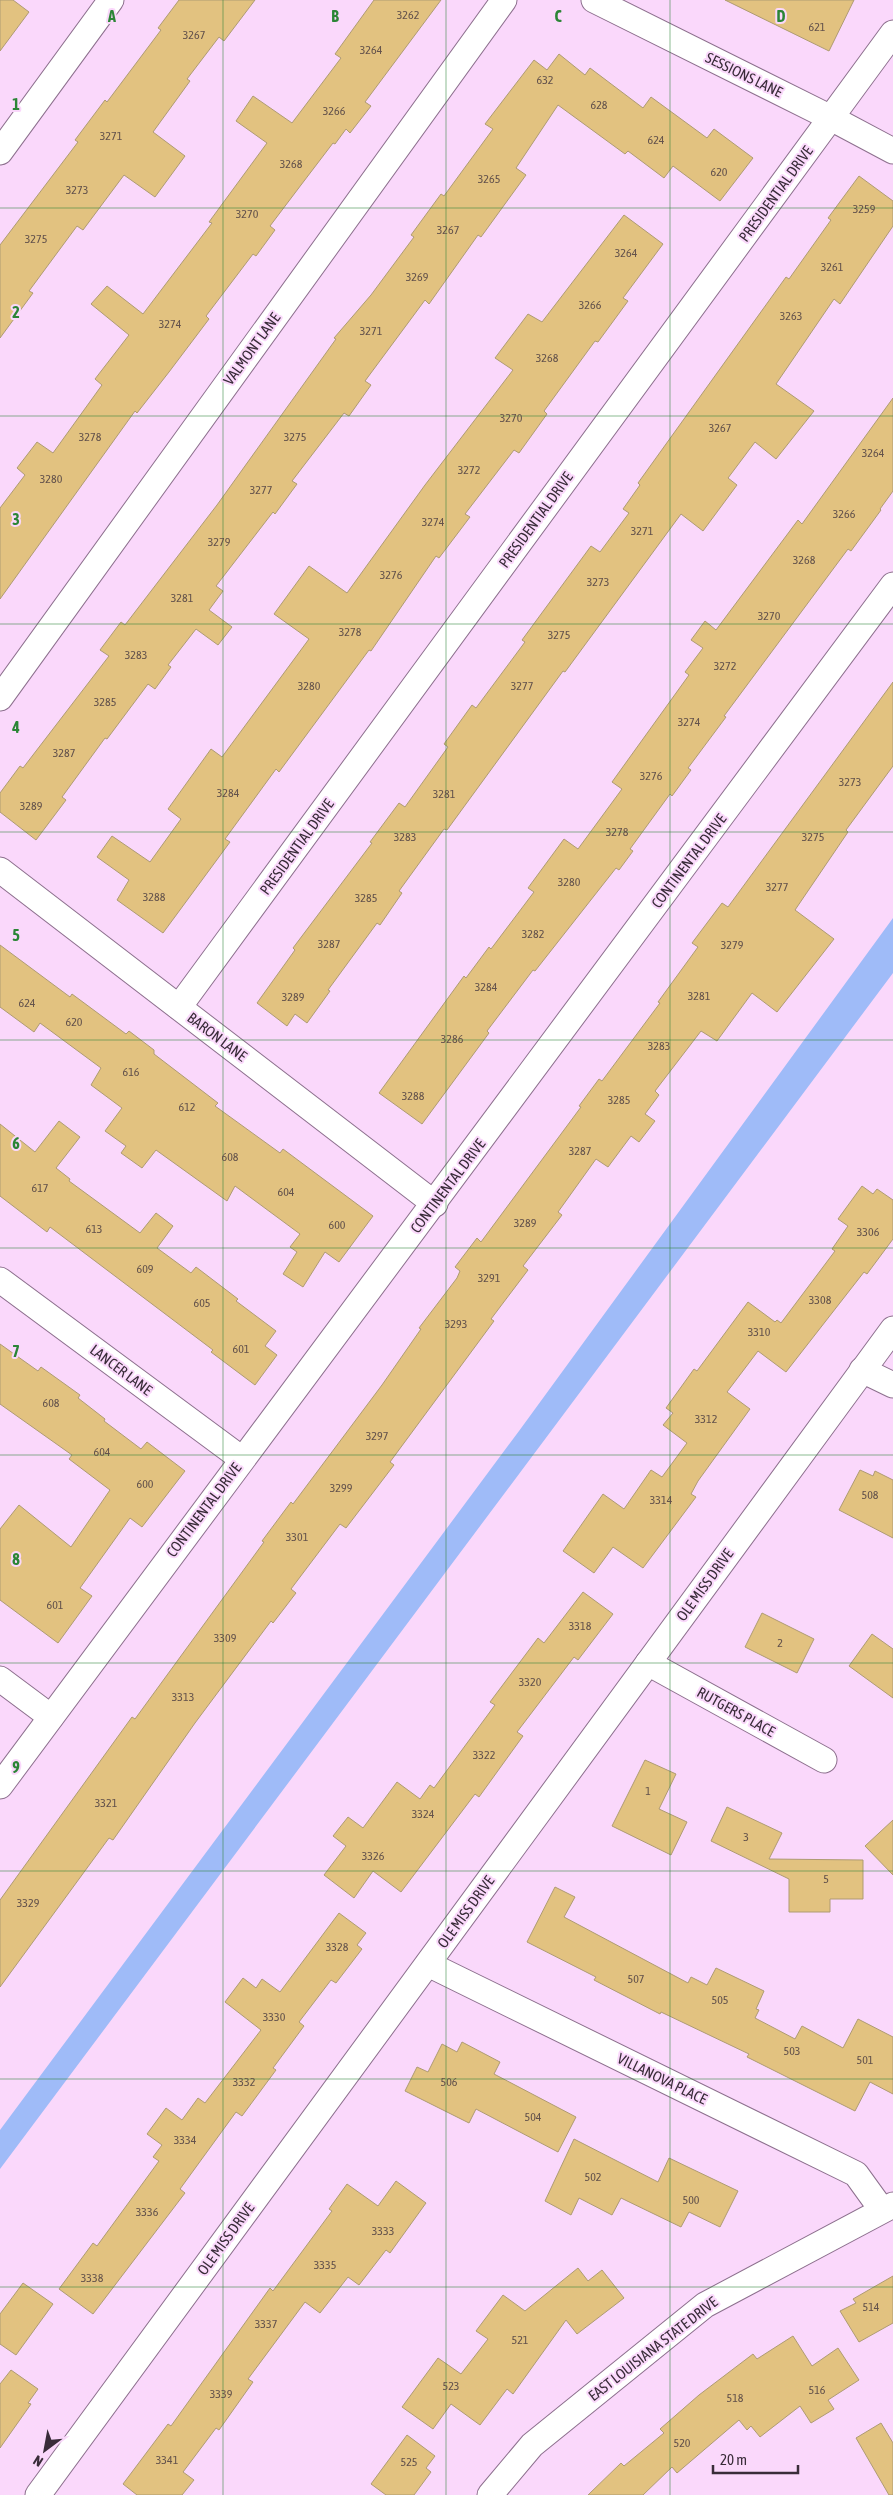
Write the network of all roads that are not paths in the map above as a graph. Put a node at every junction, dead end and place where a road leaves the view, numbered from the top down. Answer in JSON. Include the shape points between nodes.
{"nodes":[{"id":1,"x":110,"y":0,"type":"edge"},
{"id":2,"x":504,"y":0,"type":"edge"},
{"id":3,"x":594,"y":0,"type":"edge"},
{"id":4,"x":893,"y":33,"type":"edge"},
{"id":5,"x":831,"y":118,"type":"junction"},
{"id":6,"x":893,"y":151,"type":"edge"},
{"id":7,"x":0,"y":152,"type":"edge"},
{"id":8,"x":893,"y":585,"type":"edge"},
{"id":9,"x":0,"y":698,"type":"edge"},
{"id":10,"x":0,"y":870,"type":"edge"},
{"id":11,"x":179,"y":1008,"type":"junction"},
{"id":12,"x":435,"y":1204,"type":"junction"},
{"id":13,"x":0,"y":1280,"type":"edge"},
{"id":14,"x":893,"y":1329,"type":"edge"},
{"id":15,"x":862,"y":1370,"type":"junction"},
{"id":16,"x":893,"y":1385,"type":"edge"},
{"id":17,"x":242,"y":1460,"type":"junction"},
{"id":18,"x":648,"y":1664,"type":"junction"},
{"id":19,"x":0,"y":1680,"type":"edge"},
{"id":20,"x":51,"y":1717,"type":"junction"},
{"id":21,"x":824,"y":1760,"type":"dead end"},
{"id":22,"x":0,"y":1786,"type":"edge"},
{"id":23,"x":428,"y":1964,"type":"junction"},
{"id":24,"x":888,"y":2207,"type":"edge"},
{"id":25,"x":38,"y":2495,"type":"edge"},
{"id":26,"x":490,"y":2495,"type":"edge"}],
"edges":[{"from":1,"to":7,"type":"street"},
{"from":2,"to":9,"type":"street","name":"VALMONT LANE"},
{"from":3,"to":5,"type":"street","name":"SESSIONS LANE"},
{"from":4,"to":5,"type":"street","name":"PRESIDENTIAL DRIVE"},
{"from":5,"to":6,"type":"street","name":"SESSIONS LANE"},
{"from":5,"to":11,"type":"street","name":"PRESIDENTIAL DRIVE"},
{"from":8,"to":12,"type":"street","name":"CONTINENTAL DRIVE"},
{"from":10,"to":11,"type":"street","name":"BARON LANE"},
{"from":11,"to":12,"type":"street","name":"BARON LANE"},
{"from":12,"to":17,"type":"street","name":"CONTINENTAL DRIVE"},
{"from":13,"to":17,"type":"street","name":"LANCER LANE"},
{"from":14,"to":15,"type":"street","name":"OLE MISS DRIVE"},
{"from":15,"to":16,"type":"street"},
{"from":15,"to":18,"type":"street","name":"OLE MISS DRIVE"},
{"from":17,"to":20,"type":"street","name":"CONTINENTAL DRIVE"},
{"from":18,"to":21,"type":"street","name":"RUTGERS PLACE"},
{"from":18,"to":23,"type":"street","name":"OLE MISS DRIVE"},
{"from":19,"to":20,"type":"street"},
{"from":20,"to":22,"type":"street","name":"CONTINENTAL DRIVE"},
{"from":23,"to":24,"type":"street","name":"VILLANOVA PLACE","via":[[856,2174]]},
{"from":23,"to":25,"type":"street","name":"OLE MISS DRIVE"},
{"from":24,"to":26,"type":"street","name":"EAST LOUISIANA STATE DRIVE","via":[[705,2305],[532,2445]]}]}
